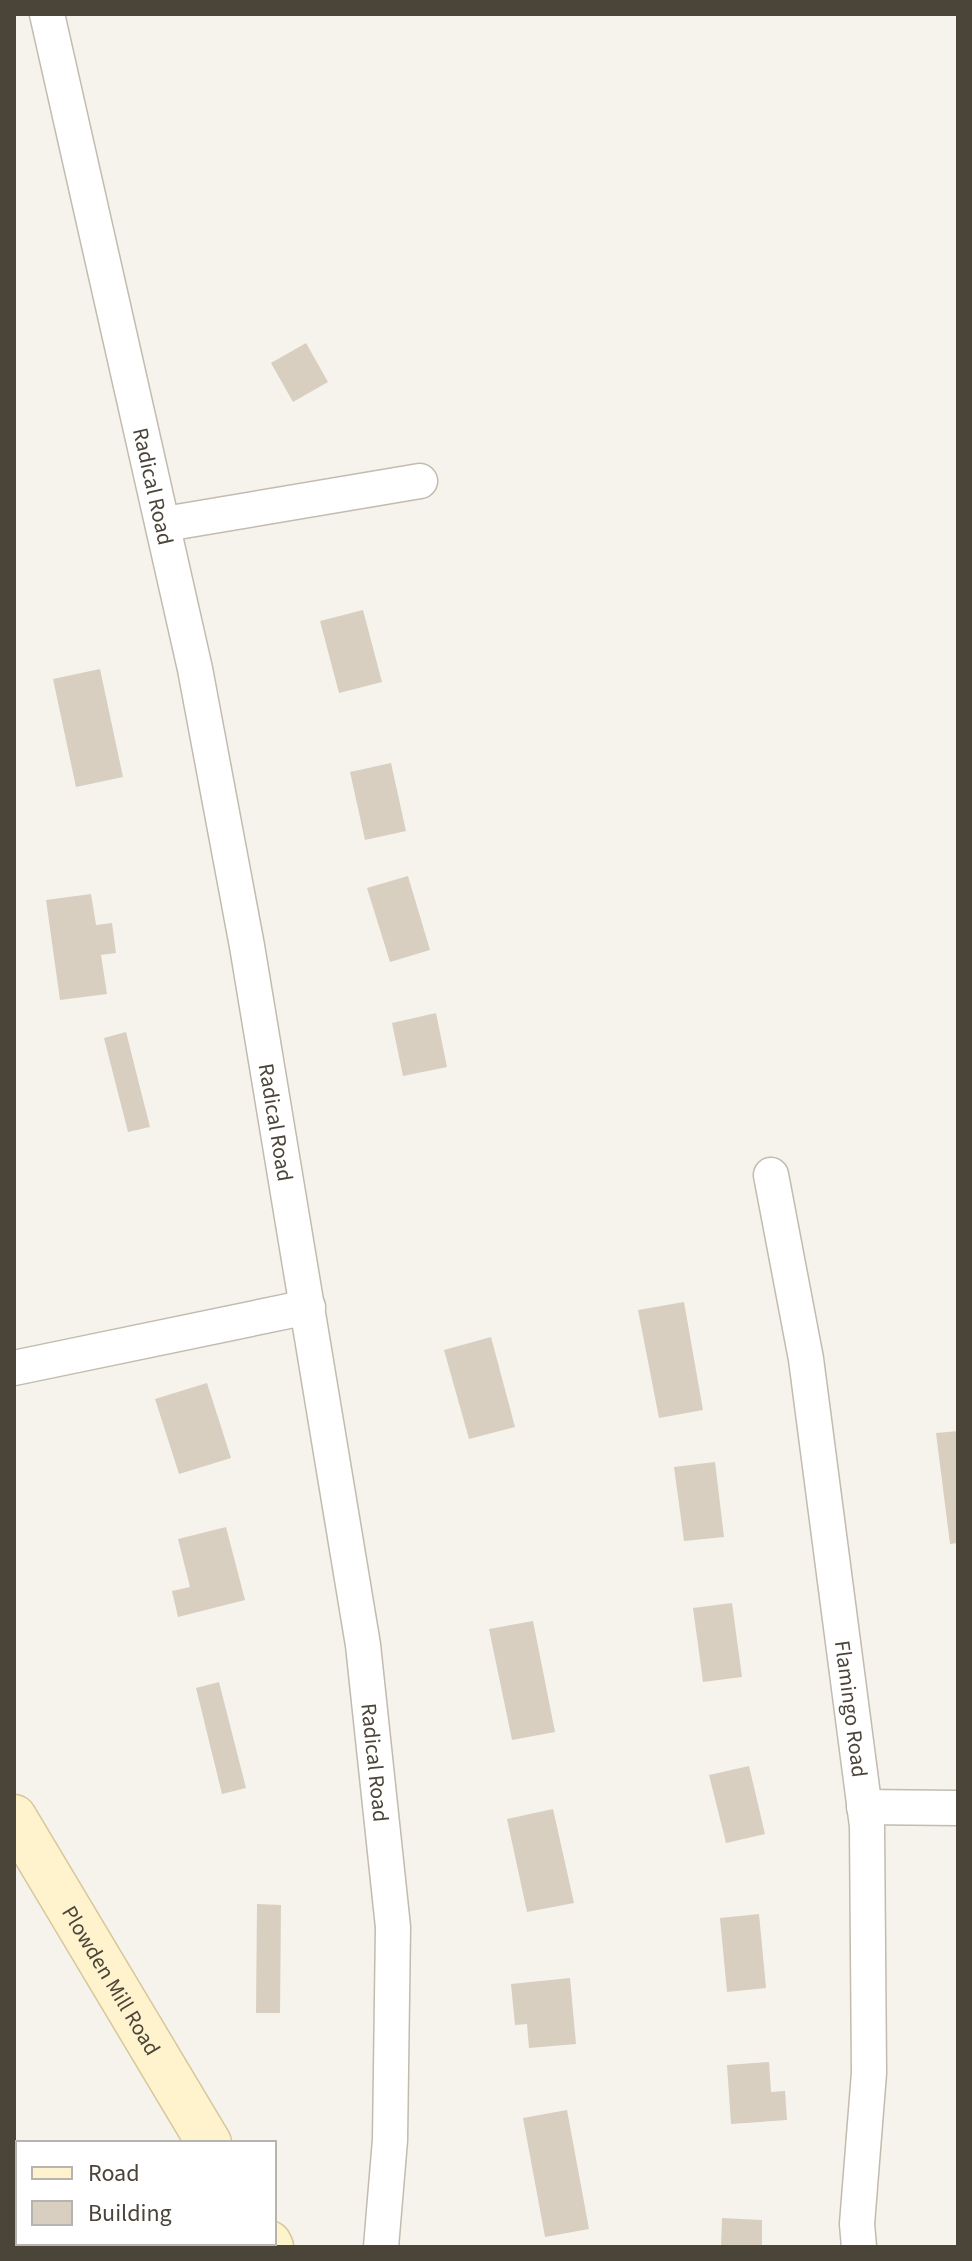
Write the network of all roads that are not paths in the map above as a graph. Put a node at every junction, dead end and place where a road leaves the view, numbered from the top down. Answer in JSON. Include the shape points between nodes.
{"nodes":[{"id":1,"x":47,"y":14,"type":"edge"},
{"id":2,"x":420,"y":481,"type":"dead end"},
{"id":3,"x":165,"y":524,"type":"junction"},
{"id":4,"x":771,"y":1175,"type":"dead end"},
{"id":5,"x":308,"y":1307,"type":"junction"},
{"id":6,"x":14,"y":1368,"type":"edge"},
{"id":7,"x":864,"y":1807,"type":"junction"},
{"id":8,"x":958,"y":1808,"type":"edge"},
{"id":9,"x":14,"y":1817,"type":"edge"},
{"id":10,"x":208,"y":2141,"type":"edge"},
{"id":11,"x":381,"y":2247,"type":"edge"},
{"id":12,"x":859,"y":2247,"type":"edge"}],
"edges":[{"from":1,"to":3,"type":"street","name":"Radical Road"},
{"from":2,"to":3,"type":"street"},
{"from":3,"to":5,"type":"street","name":"Radical Road","via":[[241,915]]},
{"from":4,"to":7,"type":"street","name":"Flamingo Road","via":[[806,1359]]},
{"from":5,"to":6,"type":"street"},
{"from":5,"to":11,"type":"street","name":"Radical Road","via":[[363,1645],[387,1846],[393,1927],[390,2140]]},
{"from":7,"to":8,"type":"street"},
{"from":7,"to":12,"type":"street","name":"Flamingo Road","via":[[869,2073]]},
{"from":9,"to":10,"type":"street","name":"Plowden Mill Road"}]}
